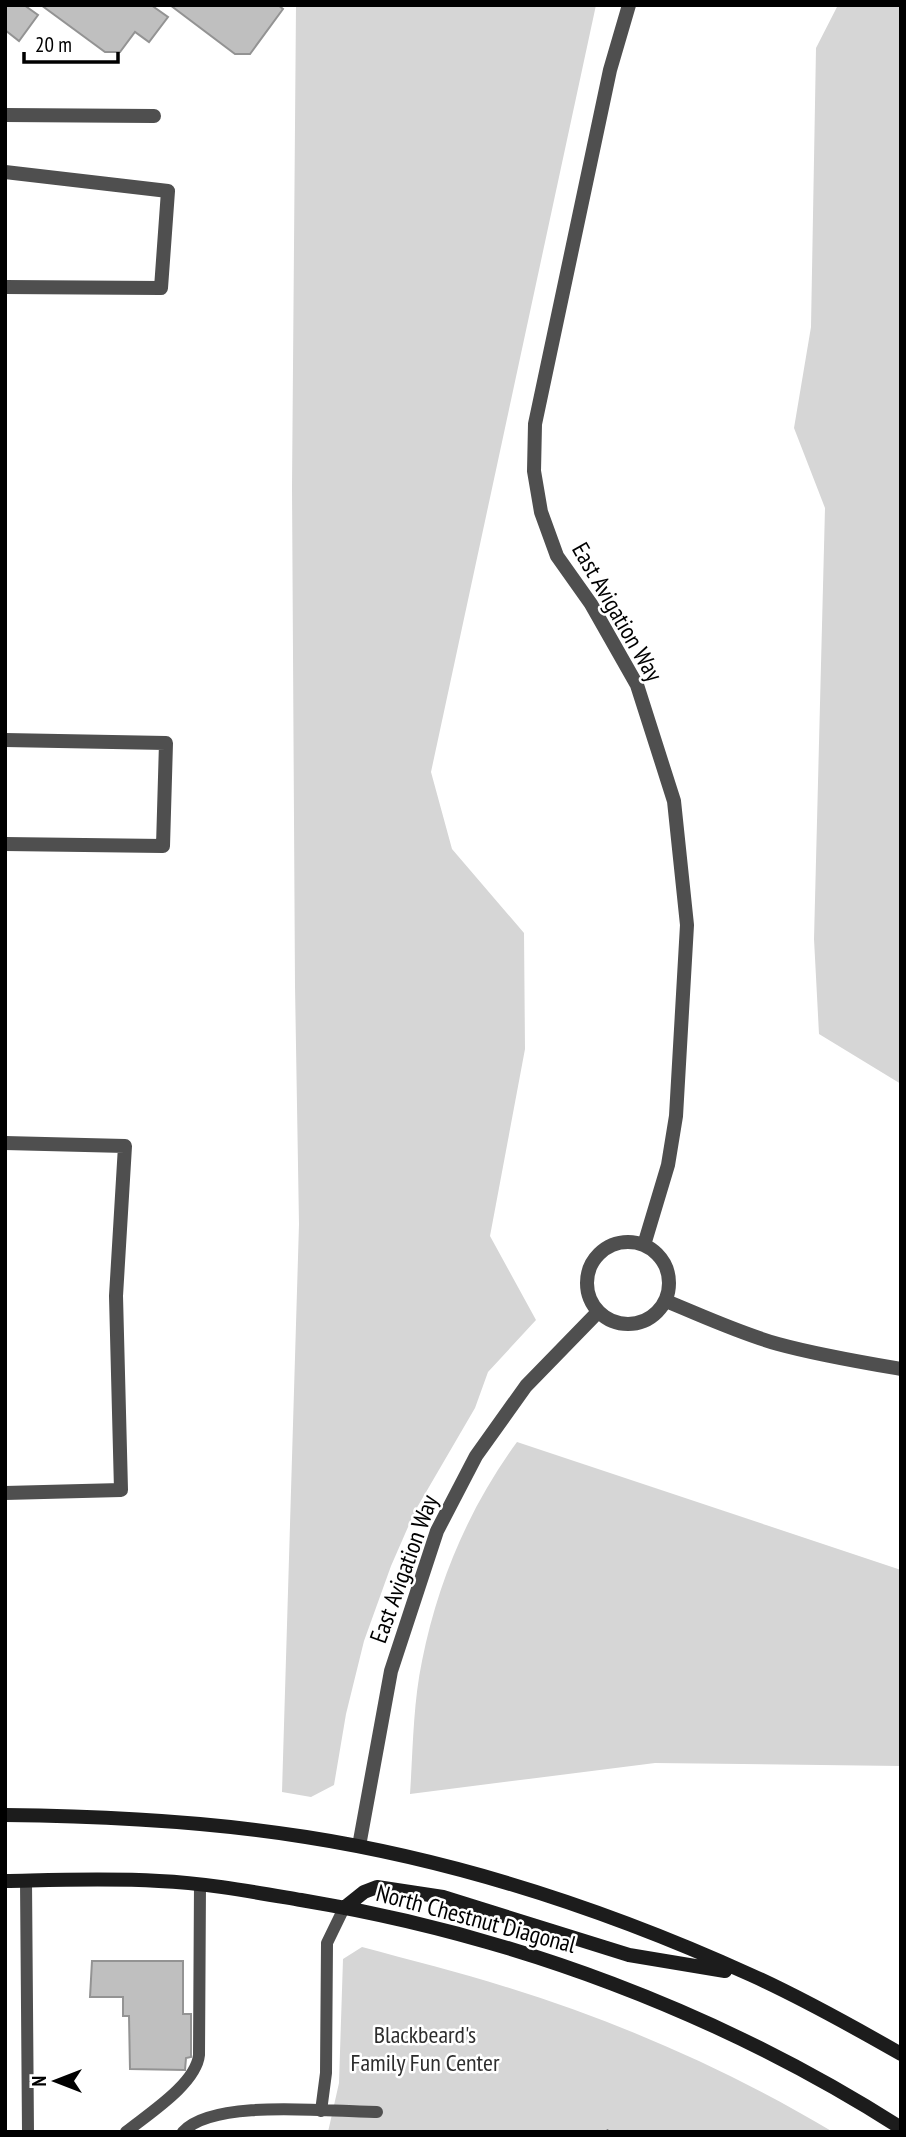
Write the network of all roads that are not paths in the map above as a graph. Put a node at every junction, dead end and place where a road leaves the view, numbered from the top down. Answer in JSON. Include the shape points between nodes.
{"nodes":[{"id":1,"x":629,"y":5,"type":"edge"},
{"id":2,"x":5,"y":115,"type":"edge"},
{"id":3,"x":154,"y":116,"type":"dead end"},
{"id":4,"x":5,"y":172,"type":"edge"},
{"id":5,"x":5,"y":287,"type":"edge"},
{"id":6,"x":5,"y":740,"type":"edge"},
{"id":7,"x":5,"y":845,"type":"edge"},
{"id":8,"x":5,"y":1143,"type":"edge"},
{"id":9,"x":644,"y":1245,"type":"junction"},
{"id":10,"x":666,"y":1301,"type":"junction"},
{"id":11,"x":597,"y":1311,"type":"junction"},
{"id":12,"x":901,"y":1368,"type":"edge"},
{"id":13,"x":5,"y":1493,"type":"edge"},
{"id":14,"x":5,"y":1815,"type":"edge"},
{"id":15,"x":359,"y":1846,"type":"junction"},
{"id":16,"x":5,"y":1881,"type":"edge"},
{"id":17,"x":26,"y":1881,"type":"junction"},
{"id":18,"x":200,"y":1884,"type":"junction"},
{"id":19,"x":344,"y":1908,"type":"junction"},
{"id":20,"x":751,"y":1975,"type":"junction"},
{"id":21,"x":901,"y":2054,"type":"edge"},
{"id":22,"x":865,"y":2105,"type":"junction"},
{"id":23,"x":320,"y":2111,"type":"junction"},
{"id":24,"x":377,"y":2112,"type":"dead end"},
{"id":25,"x":901,"y":2119,"type":"edge"},
{"id":26,"x":901,"y":2128,"type":"edge"},
{"id":27,"x":28,"y":2132,"type":"edge"},
{"id":28,"x":125,"y":2132,"type":"edge"},
{"id":29,"x":183,"y":2132,"type":"edge"}],
"edges":[{"from":1,"to":9,"type":"street","name":"East Avigation Way","via":[[610,70],[535,424],[534,471],[556,556],[591,604],[638,685],[674,801],[687,925],[676,1116],[668,1165]]},
{"from":2,"to":3,"type":"street"},
{"from":4,"to":5,"type":"street","via":[[167,191],[161,288]]},
{"from":6,"to":7,"type":"street","via":[[166,743],[163,846]]},
{"from":8,"to":13,"type":"street","via":[[125,1146],[116,1296],[121,1490]]},
{"from":9,"to":10,"type":"street","via":[[664,1262],[670,1288]]},
{"from":9,"to":11,"type":"street","via":[[622,1241],[594,1259],[587,1292]]},
{"from":10,"to":11,"type":"street","via":[[648,1320],[634,1324],[608,1320]]},
{"from":10,"to":12,"type":"street","via":[[777,1344]]},
{"from":11,"to":15,"type":"street","name":"East Avigation Way","via":[[526,1386],[476,1456],[437,1531],[391,1671]]},
{"from":14,"to":15,"type":"main road","name":"North Chestnut Diagonal","via":[[192,1822]]},
{"from":15,"to":20,"type":"main road","name":"North Chestnut Diagonal","via":[[583,1907]]},
{"from":16,"to":17,"type":"main road","name":"North Chestnut Diagonal"},
{"from":17,"to":18,"type":"main road","name":"North Chestnut Diagonal"},
{"from":17,"to":27,"type":"lane"},
{"from":18,"to":19,"type":"main road","name":"North Chestnut Diagonal"},
{"from":18,"to":28,"type":"lane","via":[[197,2067]]},
{"from":19,"to":20,"type":"main road","via":[[377,1886],[443,1898],[629,1955]]},
{"from":19,"to":22,"type":"main road","name":"North Chestnut Diagonal","via":[[457,1933],[591,1975],[715,2026]]},
{"from":19,"to":23,"type":"lane","via":[[327,1943],[326,2073]]},
{"from":20,"to":21,"type":"main road","name":"North Chestnut Diagonal"},
{"from":22,"to":25,"type":"main road"},
{"from":22,"to":26,"type":"main road","name":"North Chestnut Diagonal"},
{"from":23,"to":24,"type":"lane"},
{"from":23,"to":29,"type":"lane","via":[[222,2113],[202,2118]]}]}
